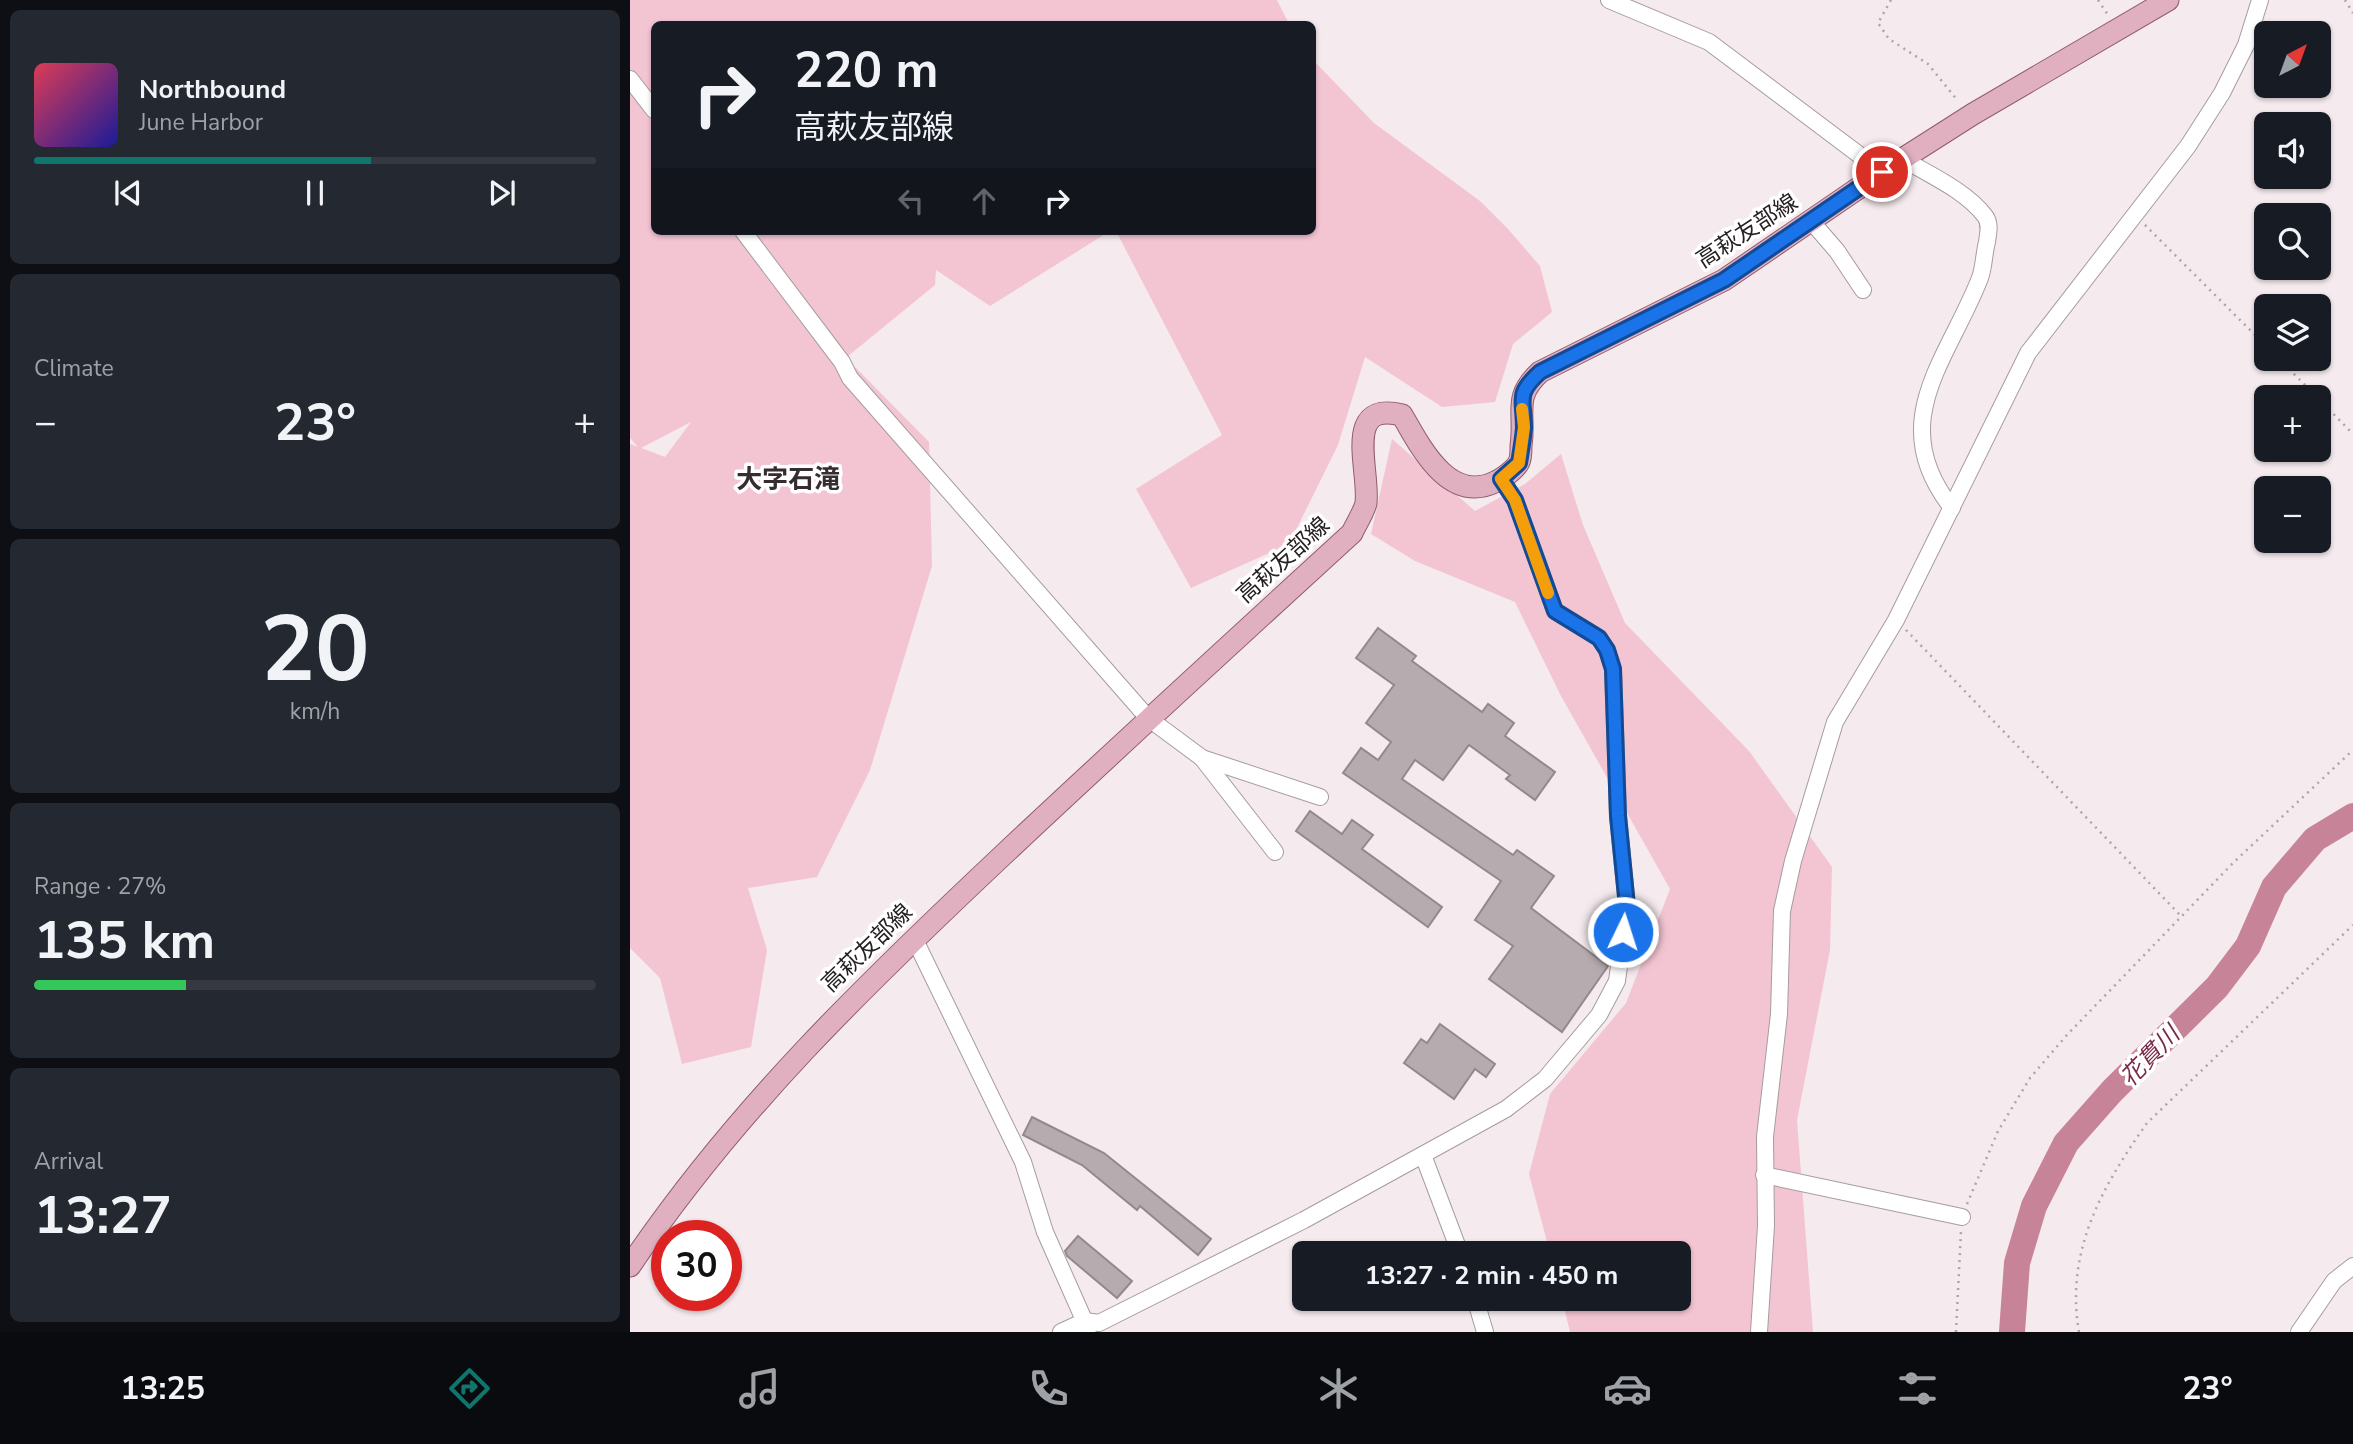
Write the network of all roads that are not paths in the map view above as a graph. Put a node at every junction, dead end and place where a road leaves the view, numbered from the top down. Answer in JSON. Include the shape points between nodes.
{"nodes":[{"id":1,"x":1609,"y":0,"type":"edge"},
{"id":2,"x":2168,"y":0,"type":"edge"},
{"id":3,"x":2260,"y":0,"type":"edge"},
{"id":4,"x":630,"y":79,"type":"edge"},
{"id":5,"x":651,"y":106,"type":"edge"},
{"id":6,"x":1903,"y":159,"type":"junction"},
{"id":7,"x":1882,"y":172,"type":"junction"},
{"id":8,"x":1811,"y":220,"type":"junction"},
{"id":9,"x":746,"y":235,"type":"edge"},
{"id":10,"x":1863,"y":290,"type":"dead end"},
{"id":11,"x":1501,"y":479,"type":"junction"},
{"id":12,"x":1952,"y":509,"type":"junction"},
{"id":13,"x":1148,"y":718,"type":"junction"},
{"id":14,"x":1202,"y":758,"type":"junction"},
{"id":15,"x":1320,"y":797,"type":"dead end"},
{"id":16,"x":1275,"y":852,"type":"dead end"},
{"id":17,"x":914,"y":939,"type":"junction"},
{"id":18,"x":1423,"y":1154,"type":"junction"},
{"id":19,"x":1764,"y":1175,"type":"junction"},
{"id":20,"x":1962,"y":1217,"type":"road end"},
{"id":21,"x":1456,"y":1241,"type":"edge"},
{"id":22,"x":630,"y":1266,"type":"edge"},
{"id":23,"x":2353,"y":1266,"type":"edge"},
{"id":24,"x":1479,"y":1311,"type":"edge"},
{"id":25,"x":1087,"y":1326,"type":"edge"},
{"id":26,"x":1061,"y":1332,"type":"edge"},
{"id":27,"x":1485,"y":1332,"type":"edge"},
{"id":28,"x":1759,"y":1332,"type":"edge"},
{"id":29,"x":2299,"y":1332,"type":"edge"}],
"edges":[{"from":1,"to":7,"type":"street","via":[[1709,42]]},
{"from":2,"to":6,"type":"main road","name":"高萩友部線"},
{"from":3,"to":12,"type":"street","via":[[2246,45],[2188,146],[2028,353]]},
{"from":4,"to":5,"type":"street"},
{"from":6,"to":7,"type":"main road","name":"高萩友部線"},
{"from":6,"to":12,"type":"street","via":[[1959,193],[1987,217],[1989,226],[1980,277],[1936,366],[1922,421],[1924,455],[1936,488]]},
{"from":7,"to":8,"type":"main road","name":"高萩友部線"},
{"from":8,"to":10,"type":"street"},
{"from":8,"to":11,"type":"main road","name":"高萩友部線","via":[[1724,280],[1540,372],[1520,400],[1524,427],[1519,463]]},
{"from":9,"to":13,"type":"street","via":[[850,377]]},
{"from":11,"to":13,"type":"main road","name":"高萩友部線","via":[[1485,487],[1457,485],[1435,467],[1402,415],[1375,413],[1366,423],[1362,449],[1366,504],[1352,533]]},
{"from":11,"to":18,"type":"street","via":[[1515,500],[1555,611],[1599,638],[1613,669],[1618,816],[1627,906],[1617,981],[1598,1015],[1545,1079],[1506,1109]]},
{"from":12,"to":19,"type":"street","via":[[1896,620],[1835,722],[1793,862],[1782,911],[1779,1014]]},
{"from":13,"to":14,"type":"street"},
{"from":13,"to":17,"type":"main road","name":"高萩友部線"},
{"from":14,"to":15,"type":"street"},
{"from":14,"to":16,"type":"street"},
{"from":17,"to":22,"type":"main road","name":"高萩友部線","via":[[810,1041],[677,1196]]},
{"from":17,"to":25,"type":"street","via":[[1023,1162],[1045,1232]]},
{"from":18,"to":21,"type":"street"},
{"from":18,"to":25,"type":"street","via":[[1304,1220]]},
{"from":19,"to":20,"type":"street"},
{"from":19,"to":28,"type":"street","via":[[1766,1226]]},
{"from":23,"to":29,"type":"street","via":[[2334,1281]]},
{"from":24,"to":27,"type":"street"},
{"from":25,"to":26,"type":"street"}]}
